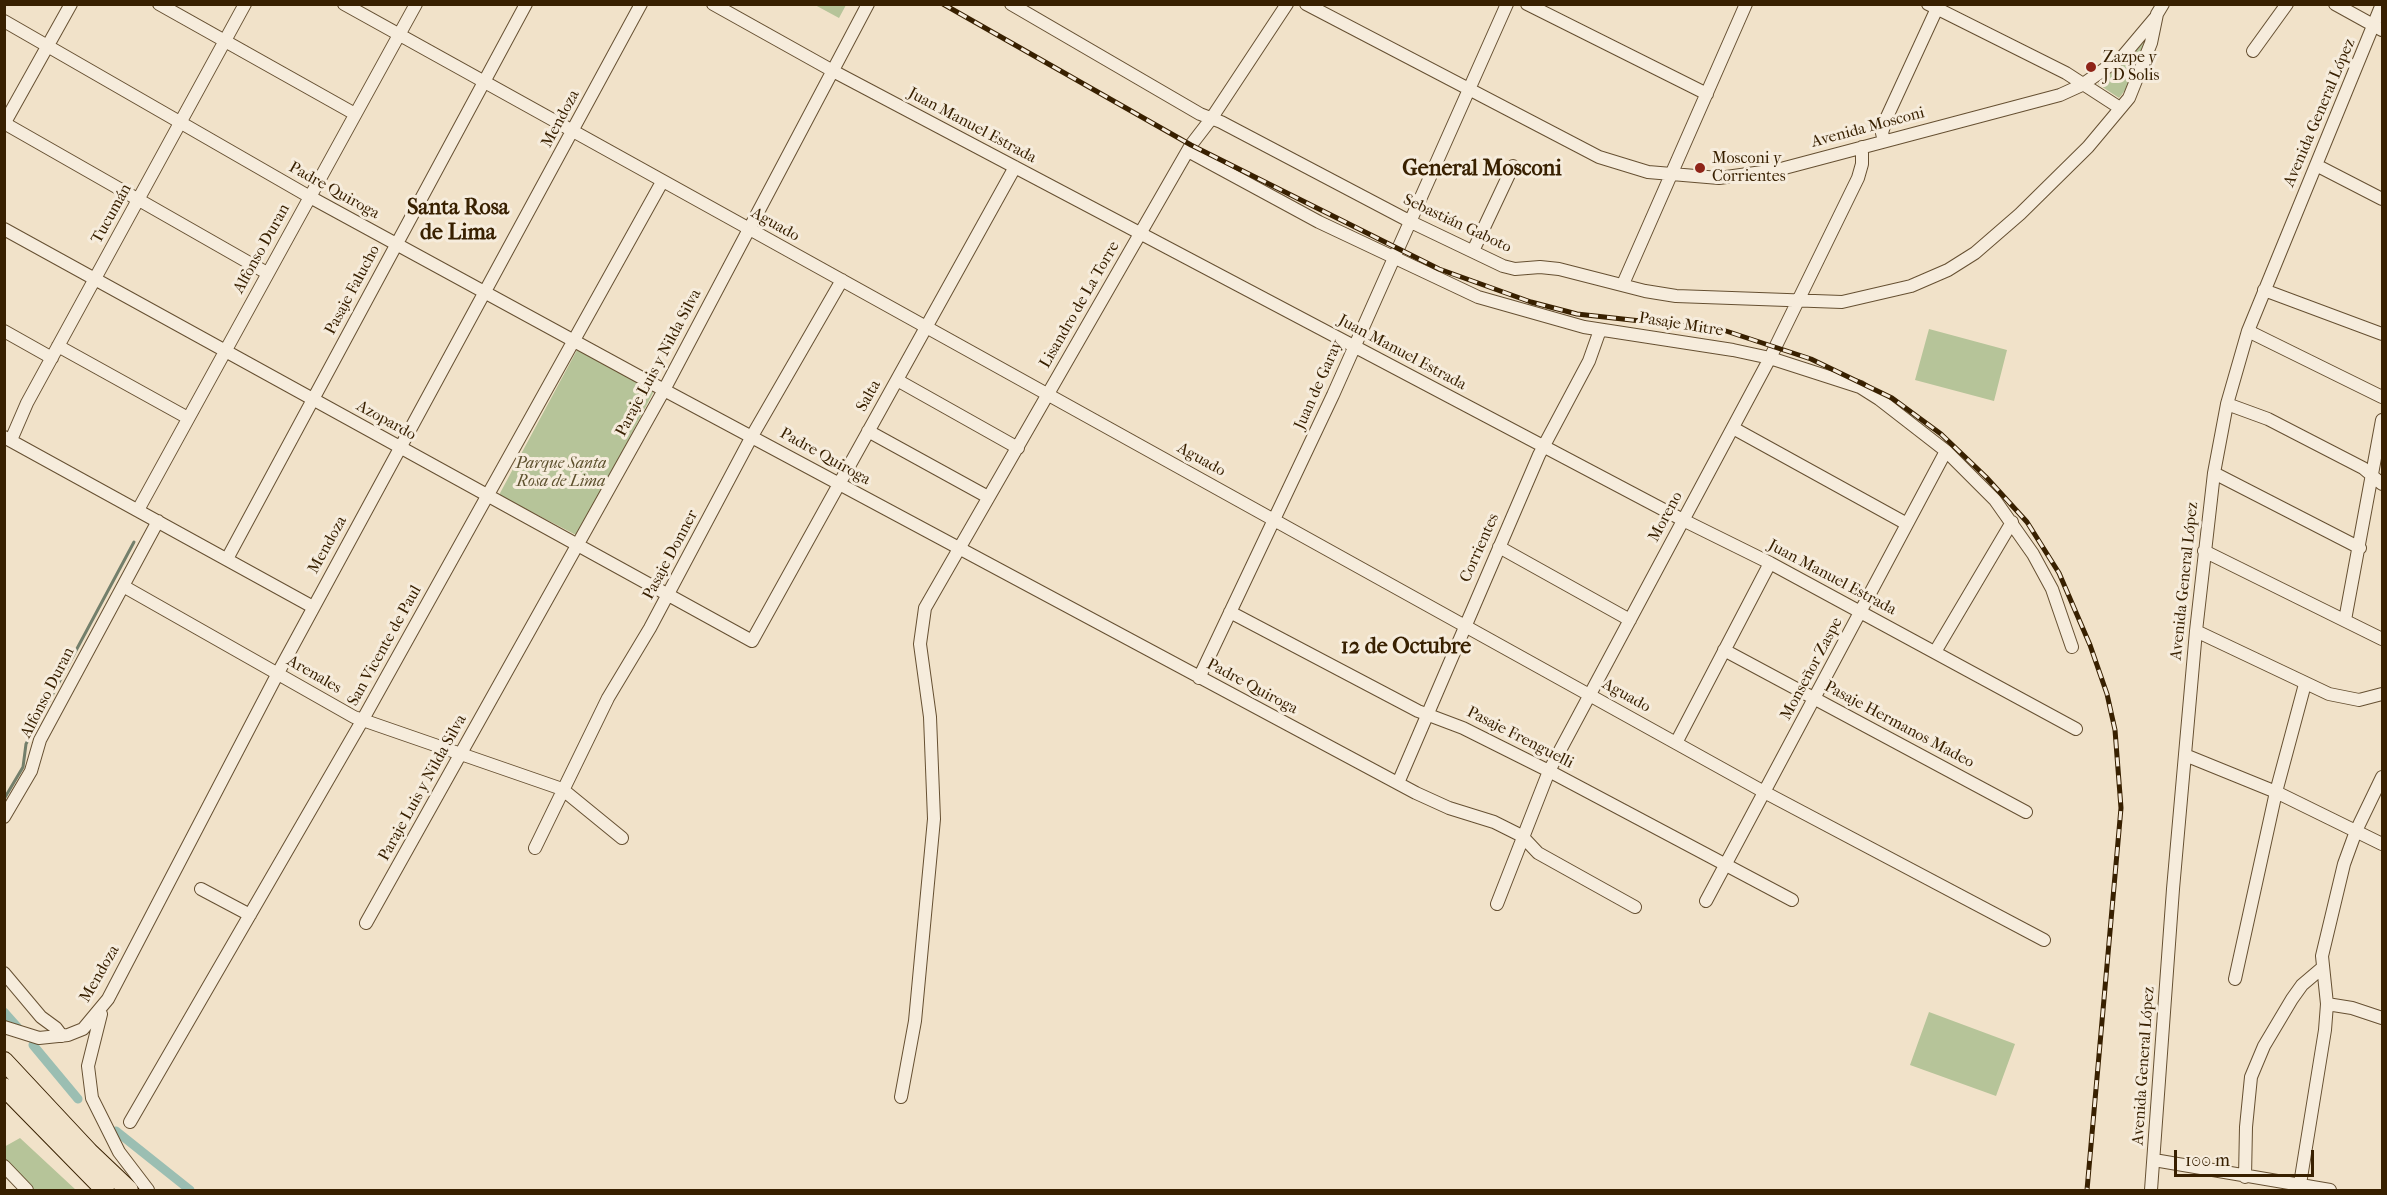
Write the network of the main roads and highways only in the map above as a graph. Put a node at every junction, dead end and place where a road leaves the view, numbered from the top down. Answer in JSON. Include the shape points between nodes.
{"nodes":[{"id":1,"x":4,"y":1061,"type":"edge"},
{"id":2,"x":4,"y":1087,"type":"edge"},
{"id":3,"x":105,"y":1191,"type":"edge"},
{"id":4,"x":129,"y":1191,"type":"edge"}],
"edges":[{"from":1,"to":4,"type":"highway"},
{"from":2,"to":3,"type":"highway"}]}
